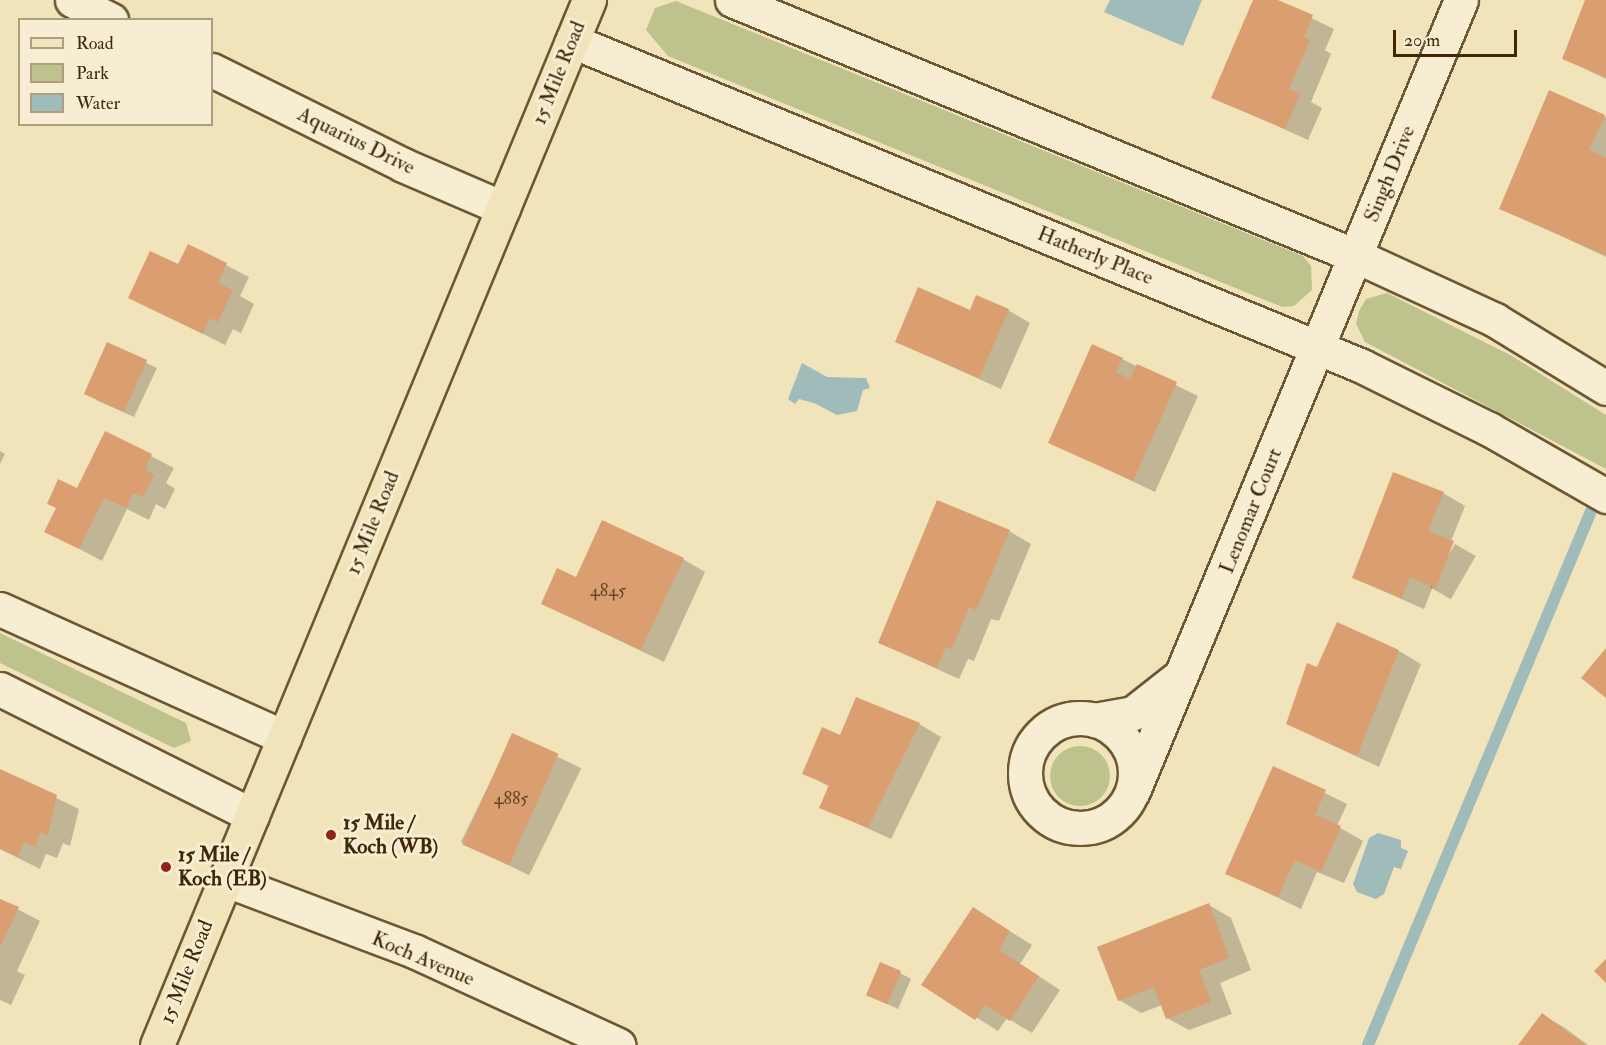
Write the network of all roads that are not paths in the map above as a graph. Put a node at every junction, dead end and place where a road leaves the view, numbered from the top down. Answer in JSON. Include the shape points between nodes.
{"nodes":[{"id":1,"x":72,"y":0,"type":"edge"},
{"id":2,"x":589,"y":0,"type":"edge"},
{"id":3,"x":732,"y":0,"type":"edge"},
{"id":4,"x":1461,"y":0,"type":"edge"},
{"id":5,"x":107,"y":18,"type":"edge"},
{"id":6,"x":572,"y":42,"type":"junction"},
{"id":7,"x":213,"y":70,"type":"edge"},
{"id":8,"x":503,"y":208,"type":"junction"},
{"id":9,"x":1356,"y":256,"type":"junction"},
{"id":10,"x":1318,"y":348,"type":"junction"},
{"id":11,"x":1606,"y":388,"type":"edge"},
{"id":12,"x":1606,"y":496,"type":"edge"},
{"id":13,"x":0,"y":609,"type":"edge"},
{"id":14,"x":1181,"y":673,"type":"junction"},
{"id":15,"x":0,"y":689,"type":"edge"},
{"id":16,"x":1094,"y":720,"type":"junction"},
{"id":17,"x":284,"y":737,"type":"junction"},
{"id":18,"x":1133,"y":792,"type":"junction"},
{"id":19,"x":252,"y":815,"type":"junction"},
{"id":20,"x":226,"y":880,"type":"junction"},
{"id":21,"x":157,"y":1045,"type":"edge"},
{"id":22,"x":618,"y":1045,"type":"edge"}],
"edges":[{"from":1,"to":5,"type":"street"},
{"from":2,"to":6,"type":"main road","name":"15 Mile Road"},
{"from":3,"to":9,"type":"street"},
{"from":4,"to":9,"type":"street","name":"Singh Drive"},
{"from":6,"to":8,"type":"main road","name":"15 Mile Road"},
{"from":6,"to":10,"type":"street","name":"Hatherly Place"},
{"from":7,"to":8,"type":"street","name":"Aquarius Drive","via":[[403,165]]},
{"from":8,"to":17,"type":"main road","name":"15 Mile Road"},
{"from":9,"to":10,"type":"street","name":"Singh Drive"},
{"from":9,"to":11,"type":"street","via":[[1495,320]]},
{"from":10,"to":12,"type":"street","name":"Hatherly Place","via":[[1489,429]]},
{"from":10,"to":14,"type":"street","name":"Lenomar Court"},
{"from":13,"to":17,"type":"street"},
{"from":14,"to":16,"type":"street","name":"Lenomar Court","via":[[1133,713]]},
{"from":14,"to":18,"type":"street","name":"Lenomar Court"},
{"from":15,"to":19,"type":"street"},
{"from":16,"to":18,"type":"street","via":[[1110,727],[1133,755]]},
{"from":16,"to":18,"type":"street","name":"Lenomar Court","via":[[1058,723],[1031,747],[1026,765],[1032,800],[1059,825],[1076,829],[1111,820]]},
{"from":17,"to":19,"type":"main road","name":"15 Mile Road"},
{"from":19,"to":20,"type":"main road","name":"15 Mile Road"},
{"from":20,"to":21,"type":"main road","name":"15 Mile Road"},
{"from":20,"to":22,"type":"street","name":"Koch Avenue","via":[[414,951]]}]}
